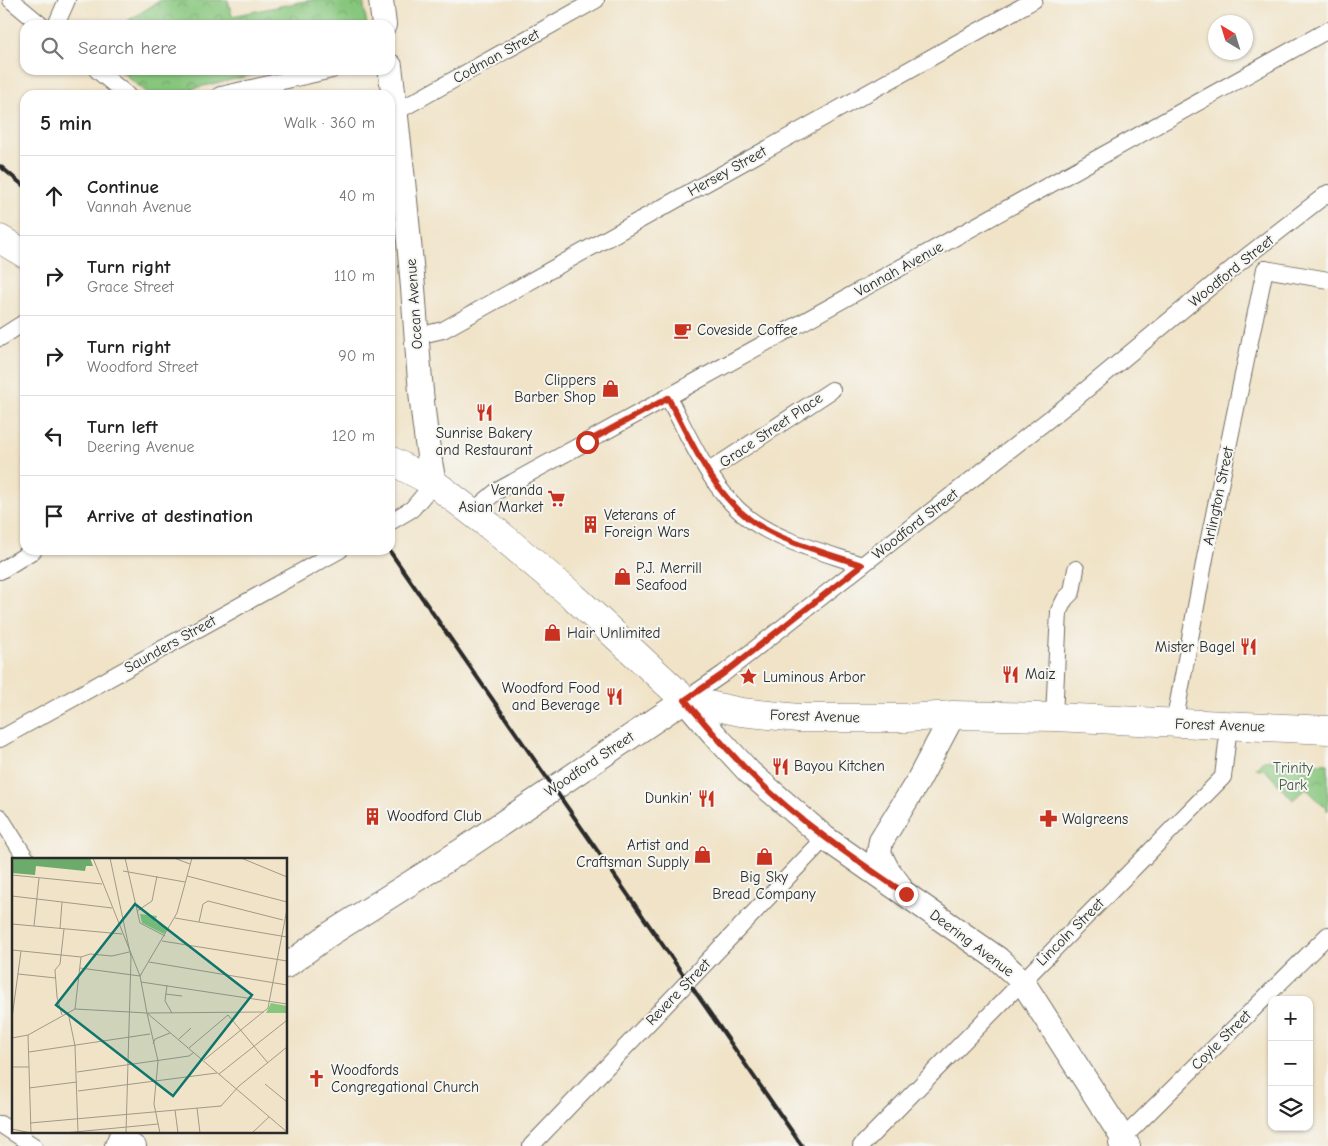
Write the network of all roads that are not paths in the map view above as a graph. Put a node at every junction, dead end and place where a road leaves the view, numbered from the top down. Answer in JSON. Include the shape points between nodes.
{"nodes":[{"id":1,"x":11,"y":0,"type":"edge"},
{"id":2,"x":67,"y":0,"type":"edge"},
{"id":3,"x":381,"y":0,"type":"edge"},
{"id":4,"x":596,"y":0,"type":"edge"},
{"id":5,"x":1034,"y":0,"type":"edge"},
{"id":6,"x":35,"y":20,"type":"edge"},
{"id":7,"x":58,"y":20,"type":"edge"},
{"id":8,"x":383,"y":20,"type":"edge"},
{"id":9,"x":1328,"y":30,"type":"edge"},
{"id":10,"x":103,"y":75,"type":"edge"},
{"id":11,"x":310,"y":75,"type":"edge"},
{"id":12,"x":391,"y":75,"type":"edge"},
{"id":13,"x":121,"y":90,"type":"edge"},
{"id":14,"x":242,"y":90,"type":"edge"},
{"id":15,"x":393,"y":90,"type":"edge"},
{"id":16,"x":395,"y":104,"type":"edge"},
{"id":17,"x":396,"y":112,"type":"junction"},
{"id":18,"x":1328,"y":193,"type":"edge"},
{"id":19,"x":0,"y":240,"type":"edge"},
{"id":20,"x":20,"y":251,"type":"edge"},
{"id":21,"x":1251,"y":254,"type":"junction"},
{"id":22,"x":1266,"y":268,"type":"junction"},
{"id":23,"x":1328,"y":280,"type":"edge"},
{"id":24,"x":20,"y":325,"type":"edge"},
{"id":25,"x":417,"y":336,"type":"junction"},
{"id":26,"x":0,"y":338,"type":"edge"},
{"id":27,"x":832,"y":390,"type":"dead end"},
{"id":28,"x":668,"y":398,"type":"junction"},
{"id":29,"x":395,"y":463,"type":"edge"},
{"id":30,"x":709,"y":471,"type":"junction"},
{"id":31,"x":434,"y":483,"type":"junction"},
{"id":32,"x":472,"y":512,"type":"junction"},
{"id":33,"x":395,"y":519,"type":"edge"},
{"id":34,"x":26,"y":555,"type":"edge"},
{"id":35,"x":331,"y":555,"type":"edge"},
{"id":36,"x":862,"y":565,"type":"junction"},
{"id":37,"x":1076,"y":570,"type":"dead end"},
{"id":38,"x":0,"y":571,"type":"edge"},
{"id":39,"x":685,"y":700,"type":"junction"},
{"id":40,"x":954,"y":715,"type":"junction"},
{"id":41,"x":1054,"y":717,"type":"junction"},
{"id":42,"x":1174,"y":724,"type":"junction"},
{"id":43,"x":1229,"y":726,"type":"junction"},
{"id":44,"x":1328,"y":730,"type":"edge"},
{"id":45,"x":0,"y":739,"type":"edge"},
{"id":46,"x":0,"y":817,"type":"edge"},
{"id":47,"x":881,"y":841,"type":"junction"},
{"id":48,"x":832,"y":844,"type":"junction"},
{"id":49,"x":25,"y":858,"type":"edge"},
{"id":50,"x":906,"y":894,"type":"junction"},
{"id":51,"x":1328,"y":935,"type":"edge"},
{"id":52,"x":288,"y":965,"type":"edge"},
{"id":53,"x":1022,"y":980,"type":"junction"},
{"id":54,"x":0,"y":1124,"type":"edge"},
{"id":55,"x":12,"y":1132,"type":"edge"},
{"id":56,"x":15,"y":1134,"type":"edge"},
{"id":57,"x":1122,"y":1143,"type":"edge"},
{"id":58,"x":34,"y":1146,"type":"edge"},
{"id":59,"x":531,"y":1146,"type":"edge"},
{"id":60,"x":862,"y":1146,"type":"edge"}],
"edges":[{"from":1,"to":6,"type":"street"},
{"from":2,"to":7,"type":"street"},
{"from":3,"to":8,"type":"main road"},
{"from":4,"to":17,"type":"street","name":"Codman Street"},
{"from":5,"to":25,"type":"street","name":"Hersey Street","via":[[442,330]]},
{"from":9,"to":28,"type":"street","name":"Vannah Avenue"},
{"from":10,"to":13,"type":"street"},
{"from":11,"to":14,"type":"street"},
{"from":12,"to":15,"type":"main road","name":"Ocean Avenue"},
{"from":16,"to":17,"type":"main road","name":"Ocean Avenue"},
{"from":17,"to":25,"type":"main road","name":"Ocean Avenue"},
{"from":18,"to":21,"type":"street","name":"Woodford Street"},
{"from":19,"to":20,"type":"highway"},
{"from":21,"to":22,"type":"street"},
{"from":21,"to":36,"type":"street","name":"Woodford Street","via":[[1076,398]]},
{"from":22,"to":23,"type":"street"},
{"from":22,"to":42,"type":"street","name":"Arlington Street"},
{"from":24,"to":26,"type":"street"},
{"from":25,"to":31,"type":"main road","name":"Ocean Avenue","via":[[419,386]]},
{"from":27,"to":30,"type":"street","name":"Grace Street Place"},
{"from":28,"to":30,"type":"street"},
{"from":28,"to":32,"type":"street","name":"Vannah Avenue","via":[[497,491]]},
{"from":29,"to":31,"type":"highway"},
{"from":30,"to":36,"type":"street","via":[[724,494],[748,518],[767,530]]},
{"from":31,"to":32,"type":"highway"},
{"from":31,"to":33,"type":"street","via":[[412,509]]},
{"from":32,"to":39,"type":"highway","via":[[574,597]]},
{"from":34,"to":38,"type":"street"},
{"from":35,"to":45,"type":"street","name":"Saunders Street"},
{"from":36,"to":39,"type":"street","name":"Woodford Street"},
{"from":37,"to":41,"type":"street","via":[[1072,592],[1059,611]]},
{"from":39,"to":40,"type":"highway","name":"Forest Avenue","via":[[741,712],[798,718]]},
{"from":39,"to":48,"type":"main road","name":"Deering Avenue","via":[[749,772]]},
{"from":39,"to":52,"type":"main road","name":"Woodford Street"},
{"from":40,"to":41,"type":"highway","name":"Forest Avenue"},
{"from":40,"to":47,"type":"main road"},
{"from":41,"to":42,"type":"highway","name":"Forest Avenue"},
{"from":42,"to":43,"type":"highway","name":"Forest Avenue"},
{"from":43,"to":44,"type":"highway","name":"Forest Avenue"},
{"from":43,"to":53,"type":"street","name":"Lincoln Street","via":[[1223,777]]},
{"from":46,"to":49,"type":"street"},
{"from":47,"to":48,"type":"main road","via":[[872,846]]},
{"from":47,"to":50,"type":"main road","via":[[879,853]]},
{"from":48,"to":50,"type":"main road","name":"Deering Avenue"},
{"from":48,"to":59,"type":"street","name":"Revere Street"},
{"from":50,"to":53,"type":"main road","name":"Deering Avenue","via":[[998,959]]},
{"from":51,"to":57,"type":"street","name":"Coyle Street"},
{"from":53,"to":57,"type":"main road","name":"Deering Avenue"},
{"from":53,"to":60,"type":"street","name":"Lincoln Street"},
{"from":54,"to":55,"type":"street"},
{"from":56,"to":58,"type":"street"}]}
